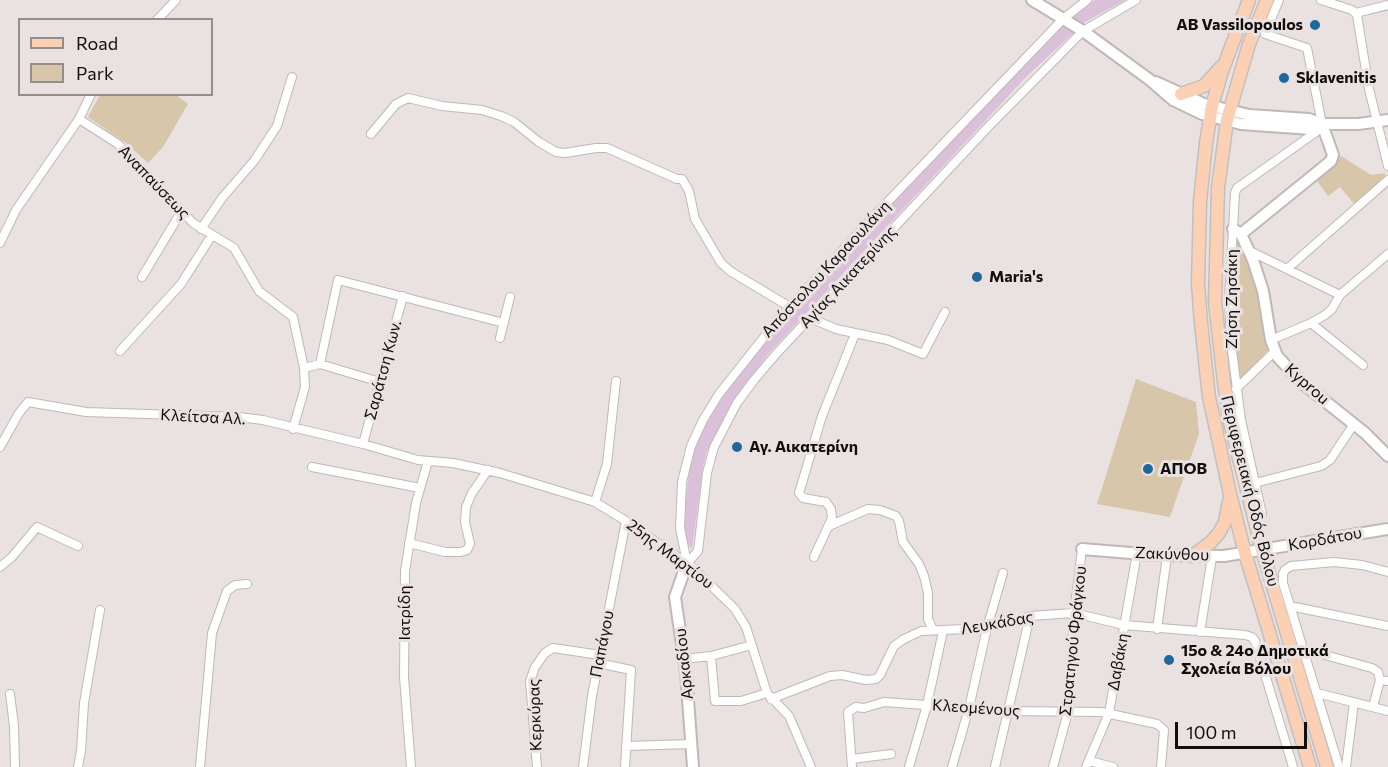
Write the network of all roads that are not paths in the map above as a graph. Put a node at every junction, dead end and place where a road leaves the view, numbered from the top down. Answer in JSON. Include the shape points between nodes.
{"nodes":[{"id":1,"x":176,"y":0,"type":"edge"},
{"id":2,"x":1032,"y":0,"type":"edge"},
{"id":3,"x":1087,"y":0,"type":"edge"},
{"id":4,"x":1136,"y":0,"type":"edge"},
{"id":5,"x":1249,"y":0,"type":"edge"},
{"id":6,"x":1267,"y":0,"type":"edge"},
{"id":7,"x":1279,"y":0,"type":"edge"},
{"id":8,"x":1321,"y":0,"type":"edge"},
{"id":9,"x":1388,"y":5,"type":"edge"},
{"id":10,"x":1356,"y":12,"type":"junction"},
{"id":11,"x":159,"y":18,"type":"edge"},
{"id":12,"x":1063,"y":19,"type":"junction"},
{"id":13,"x":1083,"y":32,"type":"junction"},
{"id":14,"x":1225,"y":62,"type":"junction"},
{"id":15,"x":292,"y":77,"type":"dead end"},
{"id":16,"x":1150,"y":80,"type":"junction"},
{"id":17,"x":1181,"y":94,"type":"junction"},
{"id":18,"x":90,"y":96,"type":"edge"},
{"id":19,"x":1211,"y":111,"type":"junction"},
{"id":20,"x":1228,"y":115,"type":"junction"},
{"id":21,"x":79,"y":119,"type":"junction"},
{"id":22,"x":1383,"y":121,"type":"edge"},
{"id":23,"x":1322,"y":124,"type":"junction"},
{"id":24,"x":371,"y":134,"type":"dead end"},
{"id":25,"x":1388,"y":166,"type":"edge"},
{"id":26,"x":1388,"y":180,"type":"edge"},
{"id":27,"x":181,"y":212,"type":"junction"},
{"id":28,"x":201,"y":229,"type":"junction"},
{"id":29,"x":1237,"y":232,"type":"junction"},
{"id":30,"x":212,"y":236,"type":"junction"},
{"id":31,"x":0,"y":243,"type":"edge"},
{"id":32,"x":1250,"y":251,"type":"junction"},
{"id":33,"x":1388,"y":254,"type":"edge"},
{"id":34,"x":1287,"y":269,"type":"junction"},
{"id":35,"x":142,"y":277,"type":"dead end"},
{"id":36,"x":1340,"y":295,"type":"junction"},
{"id":37,"x":403,"y":296,"type":"junction"},
{"id":38,"x":510,"y":297,"type":"dead end"},
{"id":39,"x":790,"y":306,"type":"junction"},
{"id":40,"x":945,"y":312,"type":"dead end"},
{"id":41,"x":810,"y":318,"type":"junction"},
{"id":42,"x":1311,"y":323,"type":"junction"},
{"id":43,"x":504,"y":324,"type":"junction"},
{"id":44,"x":855,"y":334,"type":"junction"},
{"id":45,"x":500,"y":338,"type":"dead end"},
{"id":46,"x":1271,"y":340,"type":"junction"},
{"id":47,"x":120,"y":351,"type":"dead end"},
{"id":48,"x":1274,"y":352,"type":"junction"},
{"id":49,"x":320,"y":364,"type":"junction"},
{"id":50,"x":1363,"y":365,"type":"dead end"},
{"id":51,"x":304,"y":368,"type":"junction"},
{"id":52,"x":616,"y":381,"type":"dead end"},
{"id":53,"x":380,"y":382,"type":"junction"},
{"id":54,"x":1236,"y":389,"type":"junction"},
{"id":55,"x":1354,"y":424,"type":"junction"},
{"id":56,"x":293,"y":429,"type":"junction"},
{"id":57,"x":363,"y":444,"type":"junction"},
{"id":58,"x":0,"y":447,"type":"edge"},
{"id":59,"x":1388,"y":456,"type":"edge"},
{"id":60,"x":428,"y":461,"type":"junction"},
{"id":61,"x":312,"y":466,"type":"dead end"},
{"id":62,"x":488,"y":470,"type":"junction"},
{"id":63,"x":1255,"y":483,"type":"junction"},
{"id":64,"x":420,"y":488,"type":"junction"},
{"id":65,"x":1230,"y":494,"type":"junction"},
{"id":66,"x":595,"y":502,"type":"junction"},
{"id":67,"x":1262,"y":514,"type":"dead end"},
{"id":68,"x":626,"y":521,"type":"junction"},
{"id":69,"x":829,"y":526,"type":"junction"},
{"id":70,"x":1388,"y":529,"type":"edge"},
{"id":71,"x":409,"y":543,"type":"junction"},
{"id":72,"x":78,"y":546,"type":"dead end"},
{"id":73,"x":1082,"y":549,"type":"joint"},
{"id":74,"x":1262,"y":550,"type":"junction"},
{"id":75,"x":1137,"y":553,"type":"junction"},
{"id":76,"x":1245,"y":553,"type":"junction"},
{"id":77,"x":1167,"y":556,"type":"junction"},
{"id":78,"x":1192,"y":556,"type":"junction"},
{"id":79,"x":814,"y":557,"type":"dead end"},
{"id":80,"x":1212,"y":557,"type":"junction"},
{"id":81,"x":687,"y":564,"type":"junction"},
{"id":82,"x":0,"y":567,"type":"edge"},
{"id":83,"x":1388,"y":572,"type":"edge"},
{"id":84,"x":1003,"y":573,"type":"dead end"},
{"id":85,"x":247,"y":584,"type":"dead end"},
{"id":86,"x":1290,"y":606,"type":"junction"},
{"id":87,"x":100,"y":610,"type":"dead end"},
{"id":88,"x":1074,"y":613,"type":"junction"},
{"id":89,"x":1030,"y":616,"type":"junction"},
{"id":90,"x":1124,"y":625,"type":"junction"},
{"id":91,"x":1388,"y":626,"type":"edge"},
{"id":92,"x":987,"y":628,"type":"junction"},
{"id":93,"x":1157,"y":629,"type":"junction"},
{"id":94,"x":933,"y":630,"type":"junction"},
{"id":95,"x":943,"y":631,"type":"junction"},
{"id":96,"x":1200,"y":632,"type":"junction"},
{"id":97,"x":752,"y":645,"type":"junction"},
{"id":98,"x":1303,"y":649,"type":"junction"},
{"id":99,"x":600,"y":654,"type":"junction"},
{"id":100,"x":711,"y":656,"type":"junction"},
{"id":101,"x":684,"y":659,"type":"junction"},
{"id":102,"x":598,"y":663,"type":"junction"},
{"id":103,"x":1384,"y":681,"type":"edge"},
{"id":104,"x":1317,"y":693,"type":"junction"},
{"id":105,"x":10,"y":694,"type":"dead end"},
{"id":106,"x":769,"y":696,"type":"junction"},
{"id":107,"x":1354,"y":702,"type":"junction"},
{"id":108,"x":927,"y":705,"type":"junction"},
{"id":109,"x":1373,"y":707,"type":"junction"},
{"id":110,"x":969,"y":708,"type":"junction"},
{"id":111,"x":1009,"y":711,"type":"junction"},
{"id":112,"x":1388,"y":711,"type":"edge"},
{"id":113,"x":1068,"y":712,"type":"junction"},
{"id":114,"x":1109,"y":713,"type":"junction"},
{"id":115,"x":691,"y":744,"type":"junction"},
{"id":116,"x":626,"y":746,"type":"junction"},
{"id":117,"x":891,"y":754,"type":"dead end"},
{"id":118,"x":852,"y":763,"type":"edge"},
{"id":119,"x":1088,"y":764,"type":"edge"},
{"id":120,"x":15,"y":767,"type":"edge"},
{"id":121,"x":78,"y":767,"type":"edge"},
{"id":122,"x":200,"y":767,"type":"edge"},
{"id":123,"x":411,"y":767,"type":"edge"},
{"id":124,"x":537,"y":767,"type":"edge"},
{"id":125,"x":583,"y":767,"type":"edge"},
{"id":126,"x":625,"y":767,"type":"edge"},
{"id":127,"x":693,"y":767,"type":"edge"},
{"id":128,"x":812,"y":767,"type":"edge"},
{"id":129,"x":909,"y":767,"type":"edge"},
{"id":130,"x":952,"y":767,"type":"edge"},
{"id":131,"x":994,"y":767,"type":"edge"},
{"id":132,"x":1053,"y":767,"type":"edge"},
{"id":133,"x":1113,"y":767,"type":"edge"},
{"id":134,"x":1161,"y":767,"type":"edge"},
{"id":135,"x":1293,"y":767,"type":"edge"},
{"id":136,"x":1310,"y":767,"type":"edge"},
{"id":137,"x":1327,"y":767,"type":"edge"},
{"id":138,"x":1339,"y":767,"type":"edge"},
{"id":139,"x":1346,"y":767,"type":"edge"}],
"edges":[{"from":1,"to":11,"type":"street"},
{"from":2,"to":12,"type":"street"},
{"from":3,"to":12,"type":"street","name":"Απόστολου Καραουλάνη"},
{"from":4,"to":13,"type":"street","name":"Αγίας Αικατερίνης"},
{"from":5,"to":14,"type":"main road","name":"Περιφερειακή Οδός Βόλου"},
{"from":6,"to":20,"type":"main road","name":"Περιφερειακή Οδός Βόλου"},
{"from":7,"to":23,"type":"street","via":[[1265,34],[1306,48]]},
{"from":8,"to":10,"type":"street"},
{"from":9,"to":10,"type":"street"},
{"from":10,"to":22,"type":"street","via":[[1369,88]]},
{"from":12,"to":13,"type":"street"},
{"from":12,"to":39,"type":"street","name":"Απόστολου Καραουλάνη"},
{"from":13,"to":16,"type":"street"},
{"from":13,"to":41,"type":"street","name":"Αγίας Αικατερίνης"},
{"from":14,"to":17,"type":"main road","via":[[1207,84]]},
{"from":14,"to":19,"type":"main road","name":"Περιφερειακή Οδός Βόλου"},
{"from":15,"to":28,"type":"street","name":"Αναπαύσεως","via":[[277,126]]},
{"from":16,"to":17,"type":"street"},
{"from":16,"to":19,"type":"street","via":[[1177,102]]},
{"from":17,"to":19,"type":"street"},
{"from":18,"to":21,"type":"street"},
{"from":19,"to":20,"type":"street"},
{"from":19,"to":65,"type":"main road","name":"Περιφερειακή Οδός Βόλου","via":[[1200,202],[1198,284],[1209,397]]},
{"from":20,"to":23,"type":"street","via":[[1309,119]]},
{"from":20,"to":74,"type":"main road","name":"Περιφερειακή Οδός Βόλου","via":[[1218,188],[1215,302],[1230,423]]},
{"from":21,"to":27,"type":"street","name":"Αναπαύσεως","via":[[118,144]]},
{"from":21,"to":31,"type":"street","via":[[16,210]]},
{"from":22,"to":23,"type":"street"},
{"from":22,"to":25,"type":"street"},
{"from":23,"to":29,"type":"street","name":"Ζήση Ζησάκη","via":[[1237,188]]},
{"from":23,"to":29,"type":"street","via":[[1333,155],[1331,161]]},
{"from":24,"to":39,"type":"street","via":[[396,104],[408,98],[501,116],[556,152],[606,148],[682,179],[695,219],[721,263]]},
{"from":26,"to":34,"type":"street"},
{"from":27,"to":28,"type":"street","name":"Αναπαύσεως"},
{"from":27,"to":35,"type":"street"},
{"from":28,"to":30,"type":"street","name":"Αναπαύσεως"},
{"from":29,"to":32,"type":"street","name":"Kyprou"},
{"from":29,"to":54,"type":"street","name":"Ζήση Ζησάκη","via":[[1229,313]]},
{"from":30,"to":47,"type":"street","via":[[181,284]]},
{"from":30,"to":51,"type":"street","name":"Αναπαύσεως","via":[[234,248],[259,291],[293,317]]},
{"from":32,"to":34,"type":"street"},
{"from":32,"to":46,"type":"street","name":"Kyprou","via":[[1263,291]]},
{"from":33,"to":36,"type":"street"},
{"from":34,"to":36,"type":"street"},
{"from":36,"to":42,"type":"street","via":[[1332,309]]},
{"from":37,"to":43,"type":"street"},
{"from":37,"to":49,"type":"street","via":[[338,280]]},
{"from":37,"to":53,"type":"street","name":"Σαράτση Κων."},
{"from":38,"to":43,"type":"street"},
{"from":39,"to":81,"type":"street","name":"Απόστολου Καραουλάνη","via":[[724,387],[691,446],[680,502],[680,531]]},
{"from":40,"to":44,"type":"street","via":[[923,354],[888,340]]},
{"from":41,"to":44,"type":"street"},
{"from":41,"to":81,"type":"street","name":"Αγίας Αικατερίνης","via":[[744,392],[716,441],[707,473],[698,550]]},
{"from":42,"to":46,"type":"street"},
{"from":42,"to":50,"type":"street"},
{"from":43,"to":45,"type":"street"},
{"from":44,"to":69,"type":"street","via":[[822,416],[799,494],[826,502],[832,513]]},
{"from":46,"to":48,"type":"street","name":"Kyprou"},
{"from":48,"to":54,"type":"street"},
{"from":48,"to":55,"type":"street","name":"Kyprou","via":[[1301,382]]},
{"from":49,"to":51,"type":"street"},
{"from":49,"to":53,"type":"street"},
{"from":51,"to":56,"type":"street","name":"Αναπαύσεως","via":[[305,392]]},
{"from":52,"to":66,"type":"street","via":[[607,464]]},
{"from":53,"to":57,"type":"street","name":"Σαράτση Κων."},
{"from":54,"to":63,"type":"street","name":"Ζήση Ζησάκη"},
{"from":55,"to":59,"type":"street","name":"Kyprou"},
{"from":55,"to":63,"type":"street","via":[[1330,460],[1321,466]]},
{"from":56,"to":57,"type":"street","name":"Κλείτσα Αλ."},
{"from":56,"to":58,"type":"street","name":"Κλείτσα Αλ.","via":[[239,417],[86,412],[28,402]]},
{"from":57,"to":60,"type":"street","name":"Κλείτσα Αλ."},
{"from":60,"to":62,"type":"street","name":"25ης Μαρτίου"},
{"from":60,"to":64,"type":"street","name":"Ιατρίδη"},
{"from":61,"to":64,"type":"street"},
{"from":62,"to":66,"type":"street","name":"25ης Μαρτίου"},
{"from":62,"to":71,"type":"street","via":[[466,507],[470,544],[467,550],[445,552]]},
{"from":63,"to":67,"type":"street","name":"Ζήση Ζησάκη"},
{"from":64,"to":71,"type":"street","name":"Ιατρίδη"},
{"from":65,"to":76,"type":"main road","name":"Περιφερειακή Οδός Βόλου"},
{"from":65,"to":78,"type":"main road","via":[[1219,533]]},
{"from":66,"to":68,"type":"street","name":"25ης Μαρτίου"},
{"from":68,"to":81,"type":"street","name":"25ης Μαρτίου"},
{"from":68,"to":99,"type":"street","name":"Παπάγου"},
{"from":69,"to":79,"type":"street"},
{"from":69,"to":94,"type":"street","via":[[868,509],[896,516],[903,542],[924,576],[928,619]]},
{"from":70,"to":74,"type":"street","name":"Κορδάτου"},
{"from":71,"to":123,"type":"street","name":"Ιατρίδη","via":[[404,677]]},
{"from":72,"to":82,"type":"street","via":[[37,527]]},
{"from":73,"to":75,"type":"street","name":"Ζακύνθου"},
{"from":73,"to":88,"type":"street","name":"Στρατηγού Φράγκου"},
{"from":74,"to":76,"type":"street","name":"Ζακύνθου"},
{"from":74,"to":137,"type":"main road","name":"Περιφερειακή Οδός Βόλου"},
{"from":75,"to":77,"type":"street","name":"Ζακύνθου"},
{"from":75,"to":90,"type":"street","name":"Δαβάκη"},
{"from":76,"to":80,"type":"street","name":"Ζακύνθου"},
{"from":76,"to":136,"type":"main road","name":"Περιφερειακή Οδός Βόλου"},
{"from":77,"to":78,"type":"street","name":"Ζακύνθου"},
{"from":77,"to":93,"type":"street"},
{"from":78,"to":80,"type":"street","name":"Ζακύνθου"},
{"from":80,"to":96,"type":"street"},
{"from":81,"to":97,"type":"street","name":"25ης Μαρτίου","via":[[735,609]]},
{"from":81,"to":101,"type":"street","name":"Αρκαδίου","via":[[675,595]]},
{"from":83,"to":86,"type":"street","via":[[1340,562],[1291,566],[1285,570],[1283,583]]},
{"from":84,"to":92,"type":"street"},
{"from":85,"to":122,"type":"street","via":[[235,585],[225,593],[212,633]]},
{"from":86,"to":91,"type":"street"},
{"from":86,"to":98,"type":"street"},
{"from":87,"to":121,"type":"street"},
{"from":88,"to":89,"type":"street","name":"Λευκάδας"},
{"from":88,"to":90,"type":"street","name":"Λευκάδας"},
{"from":88,"to":113,"type":"street","name":"Στρατηγού Φράγκου"},
{"from":89,"to":92,"type":"street","name":"Λευκάδας"},
{"from":89,"to":111,"type":"street"},
{"from":90,"to":93,"type":"street","name":"Λευκάδας"},
{"from":90,"to":114,"type":"street","name":"Δαβάκη"},
{"from":92,"to":95,"type":"street","name":"Λευκάδας"},
{"from":92,"to":110,"type":"street"},
{"from":93,"to":96,"type":"street","name":"Λευκάδας"},
{"from":94,"to":95,"type":"street","name":"Λευκάδας"},
{"from":94,"to":106,"type":"street","name":"Λευκάδας","via":[[921,631],[896,644],[876,679],[830,676]]},
{"from":95,"to":108,"type":"street"},
{"from":96,"to":135,"type":"street","name":"Λευκάδας","via":[[1250,636],[1255,640]]},
{"from":97,"to":100,"type":"street"},
{"from":97,"to":106,"type":"street","name":"25ης Μαρτίου"},
{"from":98,"to":103,"type":"street","via":[[1372,668]]},
{"from":98,"to":104,"type":"street"},
{"from":99,"to":102,"type":"street","name":"Παπάγου"},
{"from":99,"to":124,"type":"street","name":"Κερκύρας","via":[[553,648],[535,667],[530,681]]},
{"from":100,"to":101,"type":"street"},
{"from":100,"to":106,"type":"street","via":[[715,701]]},
{"from":101,"to":115,"type":"street","name":"Αρκαδίου"},
{"from":102,"to":116,"type":"street","via":[[631,670]]},
{"from":102,"to":125,"type":"street","name":"Παπάγου"},
{"from":103,"to":109,"type":"street"},
{"from":104,"to":107,"type":"street"},
{"from":104,"to":138,"type":"street"},
{"from":105,"to":120,"type":"street"},
{"from":106,"to":128,"type":"street","name":"25ης Μαρτίου","via":[[792,722]]},
{"from":107,"to":109,"type":"street"},
{"from":107,"to":139,"type":"street"},
{"from":108,"to":110,"type":"street","name":"Κλεομένους"},
{"from":108,"to":118,"type":"street","name":"Κλεομένους","via":[[884,702],[851,708],[848,716]]},
{"from":108,"to":129,"type":"street"},
{"from":109,"to":112,"type":"street"},
{"from":110,"to":111,"type":"street","name":"Κλεομένους"},
{"from":110,"to":130,"type":"street"},
{"from":111,"to":113,"type":"street","name":"Κλεομένους"},
{"from":111,"to":131,"type":"street"},
{"from":113,"to":114,"type":"street","name":"Κλεομένους"},
{"from":113,"to":132,"type":"street","name":"Στρατηγού Φράγκου"},
{"from":114,"to":119,"type":"street","name":"Δαβάκη"},
{"from":114,"to":134,"type":"street","name":"Κλεομένους","via":[[1162,726]]},
{"from":115,"to":116,"type":"street"},
{"from":115,"to":127,"type":"street","name":"Αρκαδίου"},
{"from":116,"to":126,"type":"street"},
{"from":117,"to":118,"type":"street"},
{"from":119,"to":133,"type":"street"}]}
